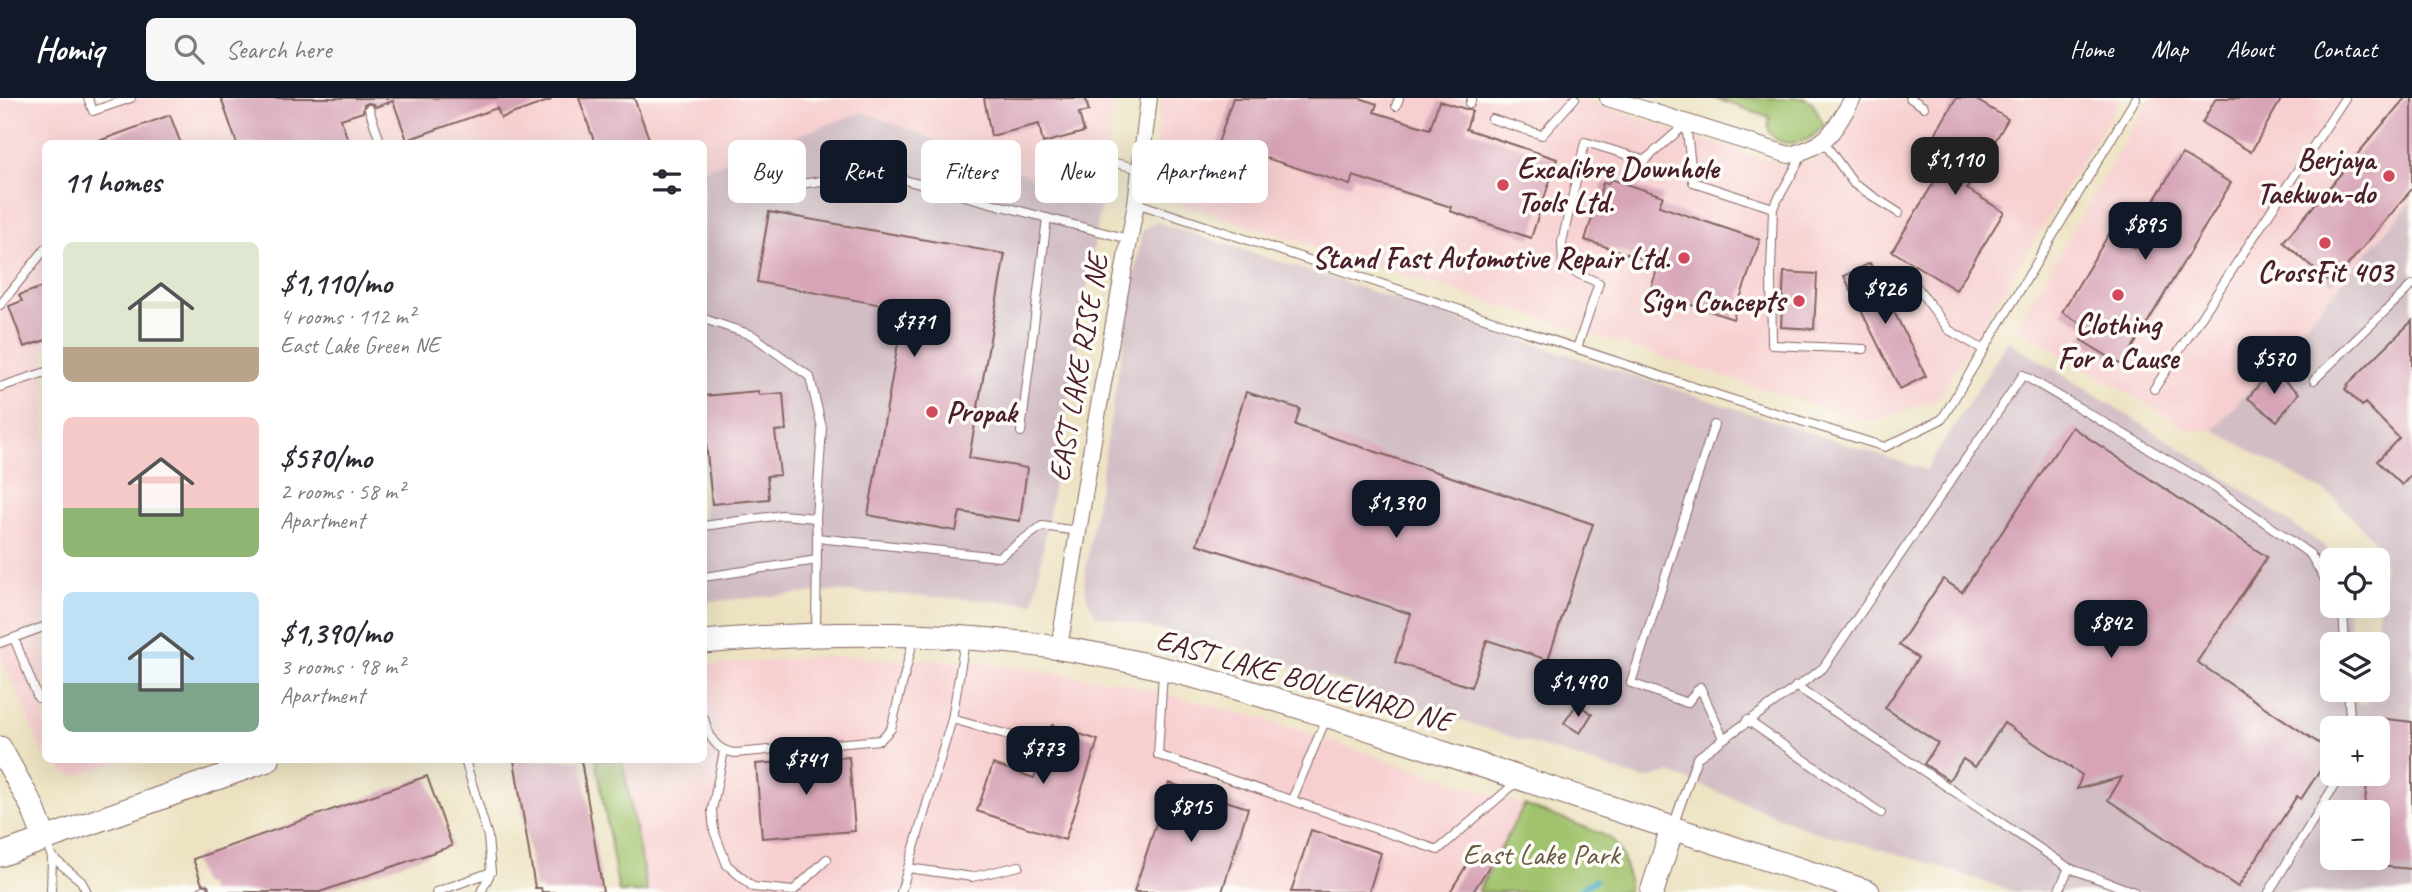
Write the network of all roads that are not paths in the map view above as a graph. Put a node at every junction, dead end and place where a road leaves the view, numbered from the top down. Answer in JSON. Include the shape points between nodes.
{"nodes":[{"id":1,"x":88,"y":98,"type":"edge"},
{"id":2,"x":131,"y":98,"type":"edge"},
{"id":3,"x":1149,"y":98,"type":"edge"},
{"id":4,"x":1575,"y":98,"type":"edge"},
{"id":5,"x":1608,"y":98,"type":"edge"},
{"id":6,"x":1910,"y":98,"type":"edge"},
{"id":7,"x":2136,"y":98,"type":"edge"},
{"id":8,"x":2345,"y":98,"type":"edge"},
{"id":9,"x":1851,"y":99,"type":"edge"},
{"id":10,"x":1924,"y":107,"type":"dead end"},
{"id":11,"x":369,"y":109,"type":"dead end"},
{"id":12,"x":1492,"y":119,"type":"dead end"},
{"id":13,"x":1686,"y":124,"type":"junction"},
{"id":14,"x":381,"y":140,"type":"edge"},
{"id":15,"x":1144,"y":140,"type":"edge"},
{"id":16,"x":1823,"y":141,"type":"junction"},
{"id":17,"x":1804,"y":152,"type":"junction"},
{"id":18,"x":806,"y":183,"type":"edge"},
{"id":19,"x":1136,"y":203,"type":"joint"},
{"id":20,"x":1773,"y":208,"type":"junction"},
{"id":21,"x":1899,"y":213,"type":"dead end"},
{"id":22,"x":1047,"y":218,"type":"junction"},
{"id":23,"x":1129,"y":239,"type":"junction"},
{"id":24,"x":42,"y":253,"type":"edge"},
{"id":25,"x":1910,"y":278,"type":"dead end"},
{"id":26,"x":2412,"y":285,"type":"edge"},
{"id":27,"x":0,"y":305,"type":"edge"},
{"id":28,"x":707,"y":320,"type":"edge"},
{"id":29,"x":1577,"y":348,"type":"junction"},
{"id":30,"x":1864,"y":349,"type":"dead end"},
{"id":31,"x":1984,"y":350,"type":"junction"},
{"id":32,"x":42,"y":373,"type":"edge"},
{"id":33,"x":2314,"y":380,"type":"dead end"},
{"id":34,"x":0,"y":387,"type":"edge"},
{"id":35,"x":2154,"y":389,"type":"dead end"},
{"id":36,"x":1714,"y":425,"type":"dead end"},
{"id":37,"x":1021,"y":432,"type":"dead end"},
{"id":38,"x":816,"y":519,"type":"junction"},
{"id":39,"x":707,"y":526,"type":"edge"},
{"id":40,"x":1078,"y":531,"type":"junction"},
{"id":41,"x":817,"y":538,"type":"junction"},
{"id":42,"x":817,"y":561,"type":"junction"},
{"id":43,"x":2320,"y":571,"type":"edge"},
{"id":44,"x":707,"y":577,"type":"edge"},
{"id":45,"x":42,"y":627,"type":"edge"},
{"id":46,"x":816,"y":634,"type":"junction"},
{"id":47,"x":915,"y":634,"type":"junction"},
{"id":48,"x":13,"y":638,"type":"junction"},
{"id":49,"x":965,"y":638,"type":"junction"},
{"id":50,"x":707,"y":642,"type":"edge"},
{"id":51,"x":0,"y":643,"type":"edge"},
{"id":52,"x":1059,"y":648,"type":"junction"},
{"id":53,"x":1163,"y":669,"type":"junction"},
{"id":54,"x":1796,"y":686,"type":"junction"},
{"id":55,"x":38,"y":698,"type":"dead end"},
{"id":56,"x":1328,"y":716,"type":"junction"},
{"id":57,"x":953,"y":719,"type":"junction"},
{"id":58,"x":1747,"y":720,"type":"junction"},
{"id":59,"x":707,"y":733,"type":"edge"},
{"id":60,"x":1723,"y":738,"type":"junction"},
{"id":61,"x":1026,"y":740,"type":"dead end"},
{"id":62,"x":0,"y":747,"type":"edge"},
{"id":63,"x":723,"y":751,"type":"junction"},
{"id":64,"x":261,"y":763,"type":"edge"},
{"id":65,"x":466,"y":763,"type":"edge"},
{"id":66,"x":1521,"y":778,"type":"junction"},
{"id":67,"x":2334,"y":786,"type":"edge"},
{"id":68,"x":1292,"y":800,"type":"junction"},
{"id":69,"x":1881,"y":813,"type":"dead end"},
{"id":70,"x":1672,"y":829,"type":"junction"},
{"id":71,"x":49,"y":848,"type":"junction"},
{"id":72,"x":0,"y":855,"type":"edge"},
{"id":73,"x":827,"y":859,"type":"dead end"},
{"id":74,"x":1019,"y":866,"type":"dead end"},
{"id":75,"x":908,"y":868,"type":"junction"},
{"id":76,"x":2069,"y":868,"type":"junction"},
{"id":77,"x":491,"y":872,"type":"junction"},
{"id":78,"x":1825,"y":885,"type":"edge"},
{"id":79,"x":51,"y":892,"type":"edge"},
{"id":80,"x":87,"y":892,"type":"edge"},
{"id":81,"x":436,"y":892,"type":"edge"},
{"id":82,"x":481,"y":892,"type":"edge"},
{"id":83,"x":901,"y":892,"type":"edge"},
{"id":84,"x":1652,"y":892,"type":"edge"},
{"id":85,"x":1868,"y":892,"type":"edge"},
{"id":86,"x":2058,"y":892,"type":"edge"},
{"id":87,"x":2134,"y":892,"type":"edge"},
{"id":88,"x":2269,"y":892,"type":"edge"}],
"edges":[{"from":1,"to":2,"type":"lane","via":[[93,111]]},
{"from":3,"to":15,"type":"street","name":"EAST LAKE RISE NE"},
{"from":4,"to":12,"type":"lane","via":[[1542,135]]},
{"from":5,"to":13,"type":"street"},
{"from":6,"to":10,"type":"lane"},
{"from":7,"to":31,"type":"lane"},
{"from":8,"to":35,"type":"lane"},
{"from":9,"to":16,"type":"street"},
{"from":11,"to":14,"type":"lane"},
{"from":13,"to":17,"type":"street","via":[[1789,155]]},
{"from":13,"to":20,"type":"lane","via":[[1693,182]]},
{"from":13,"to":29,"type":"lane","via":[[1645,160],[1585,142],[1562,242],[1563,267],[1599,283]]},
{"from":16,"to":17,"type":"street"},
{"from":16,"to":21,"type":"lane","via":[[1854,184]]},
{"from":17,"to":20,"type":"lane"},
{"from":18,"to":22,"type":"lane","via":[[878,173]]},
{"from":19,"to":23,"type":"street","name":"EAST LAKE RISE NE"},
{"from":19,"to":29,"type":"lane"},
{"from":20,"to":30,"type":"lane","via":[[1772,345]]},
{"from":22,"to":23,"type":"lane"},
{"from":22,"to":37,"type":"lane"},
{"from":23,"to":40,"type":"street","name":"EAST LAKE RISE NE"},
{"from":24,"to":27,"type":"lane"},
{"from":25,"to":31,"type":"lane","via":[[1949,330]]},
{"from":26,"to":33,"type":"lane"},
{"from":28,"to":38,"type":"lane","via":[[752,335],[810,377],[822,428]]},
{"from":29,"to":31,"type":"lane","via":[[1885,446],[1942,419]]},
{"from":32,"to":34,"type":"lane"},
{"from":36,"to":60,"type":"lane","via":[[1631,683],[1687,703],[1700,687]]},
{"from":38,"to":39,"type":"lane","via":[[782,515]]},
{"from":38,"to":41,"type":"lane"},
{"from":40,"to":41,"type":"lane","via":[[1042,526],[999,557]]},
{"from":40,"to":52,"type":"street","name":"EAST LAKE RISE NE"},
{"from":41,"to":42,"type":"lane"},
{"from":42,"to":44,"type":"lane"},
{"from":42,"to":46,"type":"lane"},
{"from":43,"to":54,"type":"lane","via":[[2310,554],[2214,487],[2023,375],[1823,668]]},
{"from":45,"to":48,"type":"lane"},
{"from":46,"to":47,"type":"main road","name":"EAST LAKE BOULEVARD NE"},
{"from":46,"to":50,"type":"main road","name":"EAST LAKE BOULEVARD NE"},
{"from":47,"to":49,"type":"main road","name":"EAST LAKE BOULEVARD NE"},
{"from":47,"to":63,"type":"lane","via":[[891,729],[880,740]]},
{"from":48,"to":51,"type":"lane"},
{"from":48,"to":55,"type":"lane"},
{"from":49,"to":52,"type":"main road","name":"EAST LAKE BOULEVARD NE"},
{"from":49,"to":57,"type":"lane"},
{"from":52,"to":53,"type":"main road","name":"EAST LAKE BOULEVARD NE"},
{"from":53,"to":56,"type":"main road","name":"EAST LAKE BOULEVARD NE"},
{"from":53,"to":68,"type":"lane","via":[[1158,755]]},
{"from":54,"to":58,"type":"lane"},
{"from":54,"to":76,"type":"lane"},
{"from":56,"to":66,"type":"main road","name":"EAST LAKE BOULEVARD NE"},
{"from":56,"to":68,"type":"lane"},
{"from":57,"to":61,"type":"lane"},
{"from":57,"to":75,"type":"lane"},
{"from":58,"to":60,"type":"lane"},
{"from":58,"to":69,"type":"lane"},
{"from":59,"to":63,"type":"lane"},
{"from":60,"to":70,"type":"lane","via":[[1697,758]]},
{"from":62,"to":71,"type":"main road"},
{"from":63,"to":73,"type":"lane","via":[[712,810],[714,831],[727,865],[753,887],[793,891]]},
{"from":64,"to":71,"type":"main road"},
{"from":65,"to":77,"type":"lane","via":[[488,837]]},
{"from":66,"to":68,"type":"lane","via":[[1438,850]]},
{"from":66,"to":70,"type":"main road","name":"EAST LAKE BOULEVARD NE"},
{"from":67,"to":88,"type":"lane"},
{"from":70,"to":78,"type":"main road","name":"EAST LAKE BOULEVARD NE"},
{"from":70,"to":84,"type":"main road"},
{"from":71,"to":72,"type":"main road"},
{"from":71,"to":79,"type":"lane"},
{"from":71,"to":80,"type":"lane"},
{"from":74,"to":75,"type":"lane","via":[[972,877]]},
{"from":75,"to":83,"type":"lane"},
{"from":76,"to":86,"type":"lane"},
{"from":76,"to":87,"type":"lane"},
{"from":77,"to":81,"type":"lane"},
{"from":77,"to":82,"type":"lane"},
{"from":78,"to":85,"type":"main road","name":"EAST LAKE BOULEVARD NE"}]}
